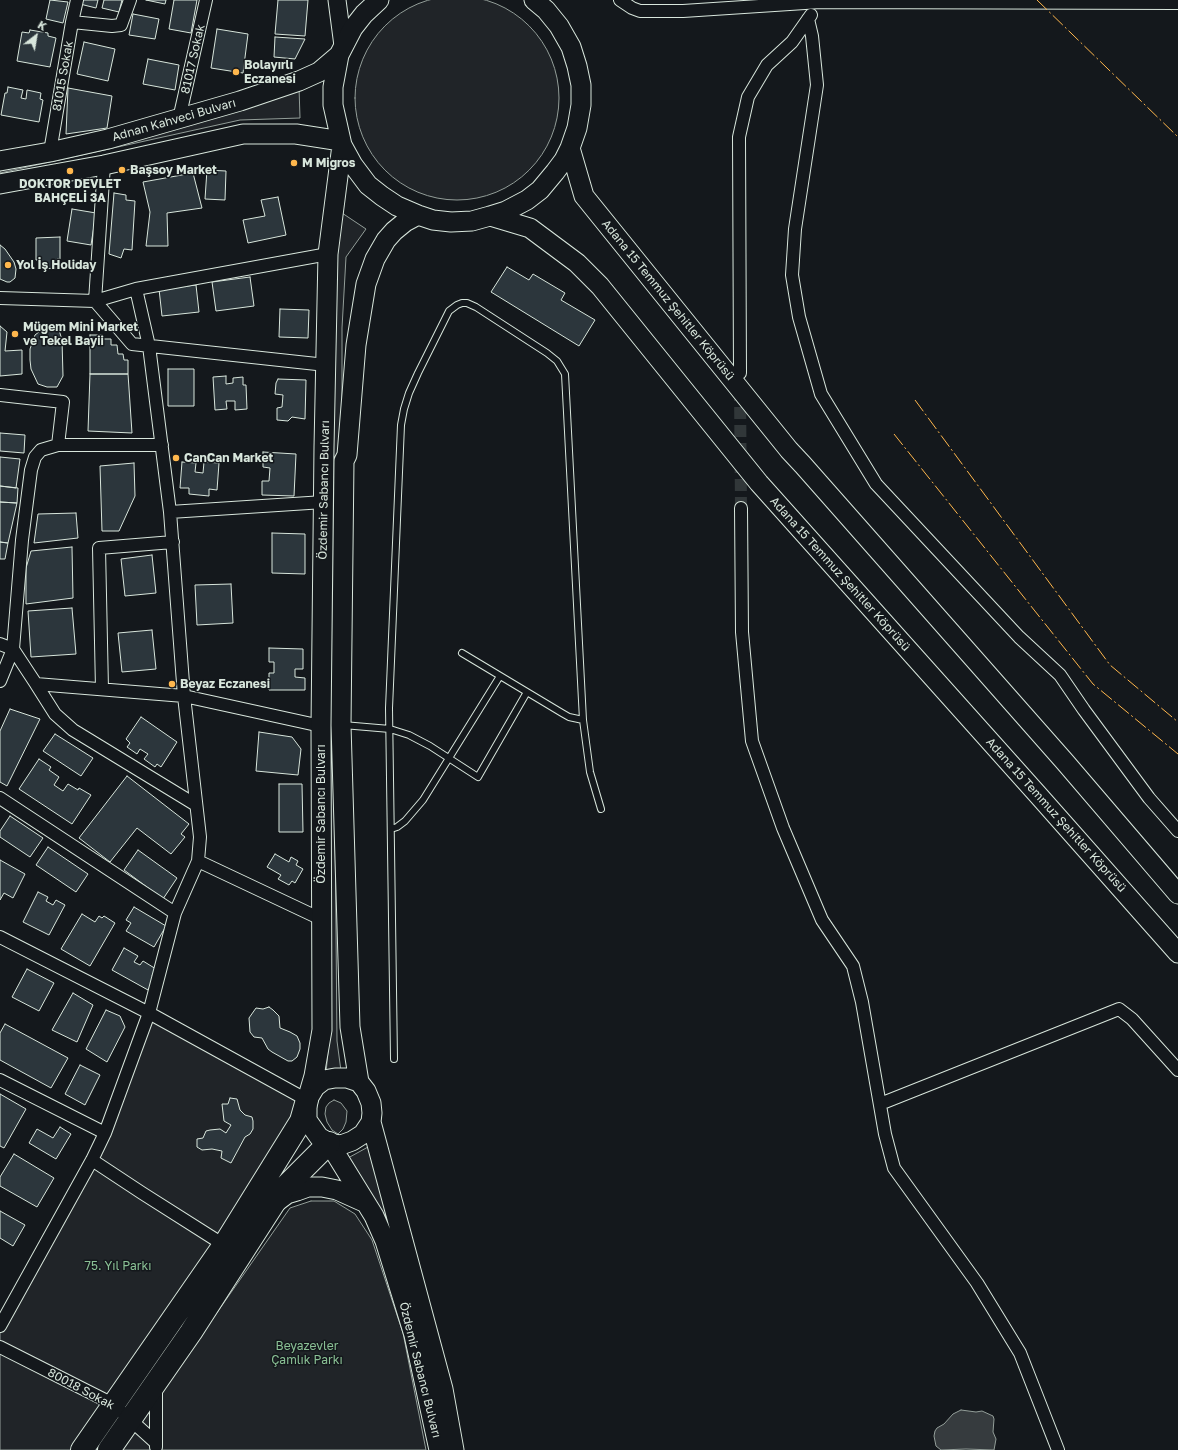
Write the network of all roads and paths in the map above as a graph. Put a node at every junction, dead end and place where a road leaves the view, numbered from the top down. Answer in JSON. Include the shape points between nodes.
{"nodes":[{"id":1,"x":77,"y":0,"type":"edge"},
{"id":2,"x":130,"y":0,"type":"edge"},
{"id":3,"x":206,"y":0,"type":"edge"},
{"id":4,"x":337,"y":0,"type":"edge"},
{"id":5,"x":379,"y":0,"type":"edge"},
{"id":6,"x":620,"y":0,"type":"edge"},
{"id":7,"x":820,"y":2,"type":"junction"},
{"id":8,"x":542,"y":3,"type":"edge"},
{"id":9,"x":1178,"y":3,"type":"edge"},
{"id":10,"x":808,"y":19,"type":"junction"},
{"id":11,"x":72,"y":22,"type":"junction"},
{"id":12,"x":341,"y":50,"type":"junction"},
{"id":13,"x":179,"y":119,"type":"junction"},
{"id":14,"x":342,"y":143,"type":"junction"},
{"id":15,"x":570,"y":148,"type":"junction"},
{"id":16,"x":50,"y":152,"type":"junction"},
{"id":17,"x":0,"y":161,"type":"edge"},
{"id":18,"x":104,"y":165,"type":"junction"},
{"id":19,"x":0,"y":184,"type":"edge"},
{"id":20,"x":418,"y":215,"type":"junction"},
{"id":21,"x":490,"y":216,"type":"junction"},
{"id":22,"x":328,"y":254,"type":"junction"},
{"id":23,"x":136,"y":289,"type":"junction"},
{"id":24,"x":0,"y":298,"type":"edge"},
{"id":25,"x":96,"y":301,"type":"junction"},
{"id":26,"x":149,"y":346,"type":"junction"},
{"id":27,"x":326,"y":365,"type":"junction"},
{"id":28,"x":740,"y":373,"type":"dead end"},
{"id":29,"x":0,"y":395,"type":"edge"},
{"id":30,"x":58,"y":445,"type":"junction"},
{"id":31,"x":162,"y":445,"type":"junction"},
{"id":32,"x":324,"y":502,"type":"junction"},
{"id":33,"x":741,"y":508,"type":"tunnel mouth"},
{"id":34,"x":170,"y":512,"type":"junction"},
{"id":35,"x":173,"y":542,"type":"junction"},
{"id":36,"x":0,"y":644,"type":"edge"},
{"id":37,"x":13,"y":649,"type":"junction"},
{"id":38,"x":462,"y":653,"type":"dead end"},
{"id":39,"x":500,"y":676,"type":"junction"},
{"id":40,"x":0,"y":681,"type":"edge"},
{"id":41,"x":36,"y":684,"type":"junction"},
{"id":42,"x":102,"y":689,"type":"junction"},
{"id":43,"x":527,"y":692,"type":"junction"},
{"id":44,"x":184,"y":696,"type":"junction"},
{"id":45,"x":583,"y":720,"type":"junction"},
{"id":46,"x":341,"y":725,"type":"junction"},
{"id":47,"x":321,"y":726,"type":"junction"},
{"id":48,"x":390,"y":729,"type":"junction"},
{"id":49,"x":449,"y":758,"type":"junction"},
{"id":50,"x":0,"y":798,"type":"edge"},
{"id":51,"x":196,"y":805,"type":"junction"},
{"id":52,"x":601,"y":809,"type":"dead end"},
{"id":53,"x":391,"y":829,"type":"junction"},
{"id":54,"x":1178,"y":832,"type":"edge"},
{"id":55,"x":198,"y":861,"type":"junction"},
{"id":56,"x":1178,"y":894,"type":"edge"},
{"id":57,"x":175,"y":913,"type":"junction"},
{"id":58,"x":321,"y":919,"type":"junction"},
{"id":59,"x":0,"y":937,"type":"edge"},
{"id":60,"x":1178,"y":953,"type":"edge"},
{"id":61,"x":149,"y":1013,"type":"junction"},
{"id":62,"x":394,"y":1059,"type":"dead end"},
{"id":63,"x":1178,"y":1070,"type":"edge"},
{"id":64,"x":0,"y":1080,"type":"edge"},
{"id":65,"x":359,"y":1082,"type":"junction"},
{"id":66,"x":307,"y":1100,"type":"junction"},
{"id":67,"x":880,"y":1104,"type":"junction"},
{"id":68,"x":370,"y":1122,"type":"junction"},
{"id":69,"x":105,"y":1133,"type":"junction"},
{"id":70,"x":329,"y":1143,"type":"junction"},
{"id":71,"x":92,"y":1160,"type":"junction"},
{"id":72,"x":274,"y":1203,"type":"junction"},
{"id":73,"x":366,"y":1203,"type":"junction"},
{"id":74,"x":224,"y":1244,"type":"junction"},
{"id":75,"x":0,"y":1326,"type":"edge"},
{"id":76,"x":0,"y":1347,"type":"edge"},
{"id":77,"x":156,"y":1383,"type":"junction"},
{"id":78,"x":113,"y":1404,"type":"junction"},
{"id":79,"x":130,"y":1420,"type":"junction"},
{"id":80,"x":156,"y":1446,"type":"edge"},
{"id":81,"x":82,"y":1450,"type":"edge"},
{"id":82,"x":109,"y":1450,"type":"edge"},
{"id":83,"x":439,"y":1450,"type":"edge"},
{"id":84,"x":454,"y":1450,"type":"edge"},
{"id":85,"x":1058,"y":1450,"type":"edge"}],
"edges":[{"from":1,"to":11,"type":"street","name":"81015 Sokak"},
{"from":2,"to":11,"type":"street","via":[[121,25]]},
{"from":3,"to":13,"type":"street","name":"81017 Sokak"},
{"from":4,"to":12,"type":"main road"},
{"from":5,"to":12,"type":"main road","via":[[364,14]]},
{"from":6,"to":7,"type":"street","via":[[640,11],[683,11]]},
{"from":7,"to":9,"type":"street"},
{"from":7,"to":10,"type":"street"},
{"from":8,"to":15,"type":"main road","via":[[571,47],[581,85],[577,128]]},
{"from":10,"to":28,"type":"street","via":[[792,42],[767,65],[748,97],[739,136]]},
{"from":10,"to":54,"type":"street","via":[[817,84],[795,229],[792,275],[799,317],[821,394],[876,484],[1019,637],[1060,675],[1149,798]]},
{"from":11,"to":16,"type":"street","name":"81015 Sokak"},
{"from":12,"to":13,"type":"main road","name":"Adnan Kahveci Bulvarı","via":[[319,72],[300,81]]},
{"from":12,"to":14,"type":"main road","via":[[333,87],[333,105]]},
{"from":13,"to":16,"type":"main road","name":"Adnan Kahveci Bulvarı"},
{"from":14,"to":18,"type":"main road","name":"Adnan Kahveci Bulvarı","via":[[296,134],[243,134]]},
{"from":14,"to":20,"type":"main road","via":[[353,165],[368,185],[396,206]]},
{"from":14,"to":22,"type":"main road","name":"Özdemir Sabancı Bulvarı"},
{"from":15,"to":21,"type":"main road","via":[[564,160],[540,190],[506,211]]},
{"from":15,"to":56,"type":"main road","name":"Adana 15 Temmuz Şehitler Köprüsü","via":[[584,196],[789,450]]},
{"from":16,"to":17,"type":"main road","name":"Adnan Kahveci Bulvarı"},
{"from":18,"to":19,"type":"main road","name":"Adnan Kahveci Bulvarı"},
{"from":18,"to":25,"type":"street"},
{"from":20,"to":21,"type":"main road","via":[[451,222],[472,221]]},
{"from":20,"to":46,"type":"main road","name":"Özdemir Sabancı Bulvarı","via":[[394,231],[375,258],[366,284],[356,345],[347,455],[344,461]]},
{"from":21,"to":60,"type":"main road","name":"Adana 15 Temmuz Şehitler Köprüsü","via":[[530,228],[577,263],[600,286],[770,496]]},
{"from":22,"to":23,"type":"street"},
{"from":22,"to":27,"type":"main road","name":"Özdemir Sabancı Bulvarı"},
{"from":23,"to":25,"type":"street"},
{"from":23,"to":26,"type":"street"},
{"from":24,"to":25,"type":"street"},
{"from":25,"to":26,"type":"street","via":[[132,344]]},
{"from":26,"to":27,"type":"street"},
{"from":26,"to":31,"type":"street"},
{"from":27,"to":32,"type":"main road","name":"Özdemir Sabancı Bulvarı"},
{"from":29,"to":30,"type":"street","via":[[62,402]]},
{"from":30,"to":31,"type":"street"},
{"from":30,"to":37,"type":"street","via":[[41,450],[35,457],[31,470]]},
{"from":31,"to":34,"type":"street"},
{"from":32,"to":34,"type":"street"},
{"from":32,"to":47,"type":"main road","name":"Özdemir Sabancı Bulvarı"},
{"from":33,"to":67,"type":"street","via":[[742,632],[752,741],[783,828],[822,920],[853,966]]},
{"from":34,"to":35,"type":"street"},
{"from":35,"to":42,"type":"street","via":[[98,548]]},
{"from":35,"to":44,"type":"street"},
{"from":36,"to":37,"type":"street"},
{"from":37,"to":40,"type":"street"},
{"from":37,"to":41,"type":"street"},
{"from":38,"to":39,"type":"lane"},
{"from":39,"to":43,"type":"lane"},
{"from":39,"to":49,"type":"lane"},
{"from":41,"to":42,"type":"street"},
{"from":41,"to":51,"type":"street","via":[[55,714],[73,730]]},
{"from":42,"to":44,"type":"street"},
{"from":43,"to":45,"type":"lane","via":[[569,717]]},
{"from":43,"to":49,"type":"lane","via":[[478,777]]},
{"from":44,"to":47,"type":"street"},
{"from":44,"to":51,"type":"street"},
{"from":45,"to":48,"type":"lane","via":[[565,374],[557,361],[547,353],[472,304],[462,304],[452,308],[446,316],[413,383],[401,425],[389,700]]},
{"from":45,"to":52,"type":"lane","via":[[590,772]]},
{"from":46,"to":48,"type":"lane"},
{"from":46,"to":65,"type":"main road","name":"Özdemir Sabancı Bulvarı","via":[[350,1027]]},
{"from":47,"to":58,"type":"main road","name":"Özdemir Sabancı Bulvarı"},
{"from":48,"to":49,"type":"lane","via":[[420,740]]},
{"from":48,"to":53,"type":"lane"},
{"from":49,"to":53,"type":"lane","via":[[411,815]]},
{"from":50,"to":57,"type":"street"},
{"from":51,"to":55,"type":"street","via":[[200,837]]},
{"from":53,"to":62,"type":"lane"},
{"from":55,"to":57,"type":"street"},
{"from":55,"to":58,"type":"street"},
{"from":57,"to":61,"type":"street"},
{"from":58,"to":66,"type":"main road","name":"Özdemir Sabancı Bulvarı","via":[[322,1030]]},
{"from":59,"to":61,"type":"street"},
{"from":61,"to":66,"type":"street"},
{"from":61,"to":69,"type":"street"},
{"from":63,"to":67,"type":"street","via":[[1132,1020],[1119,1010]]},
{"from":64,"to":69,"type":"street"},
{"from":65,"to":66,"type":"main road","via":[[347,1078],[324,1080],[315,1087]]},
{"from":65,"to":68,"type":"main road","name":"Özdemir Sabancı Bulvarı","via":[[371,1103]]},
{"from":66,"to":70,"type":"main road","name":"Özdemir Sabancı Bulvarı","via":[[307,1120],[319,1138]]},
{"from":66,"to":74,"type":"highway","via":[[301,1121]]},
{"from":67,"to":85,"type":"street","via":[[894,1168],[978,1283],[1020,1353]]},
{"from":68,"to":70,"type":"main road","via":[[363,1134],[352,1141],[341,1144]]},
{"from":68,"to":84,"type":"main road","name":"Özdemir Sabancı Bulvarı","via":[[443,1389]]},
{"from":69,"to":71,"type":"street"},
{"from":70,"to":72,"type":"highway","via":[[283,1189]]},
{"from":70,"to":73,"type":"main road","name":"Özdemir Sabancı Bulvarı"},
{"from":71,"to":74,"type":"street"},
{"from":71,"to":75,"type":"street"},
{"from":72,"to":73,"type":"main road","via":[[287,1194],[308,1187],[337,1190]]},
{"from":72,"to":77,"type":"highway"},
{"from":73,"to":83,"type":"main road","name":"Özdemir Sabancı Bulvarı","via":[[385,1241],[414,1335]]},
{"from":74,"to":78,"type":"highway"},
{"from":76,"to":78,"type":"street","name":"80018 Sokak"},
{"from":77,"to":79,"type":"highway"},
{"from":77,"to":80,"type":"street"},
{"from":78,"to":79,"type":"street","name":"80018 Sokak"},
{"from":78,"to":81,"type":"highway"},
{"from":79,"to":80,"type":"street","name":"80018 Sokak"},
{"from":79,"to":82,"type":"highway"}]}
